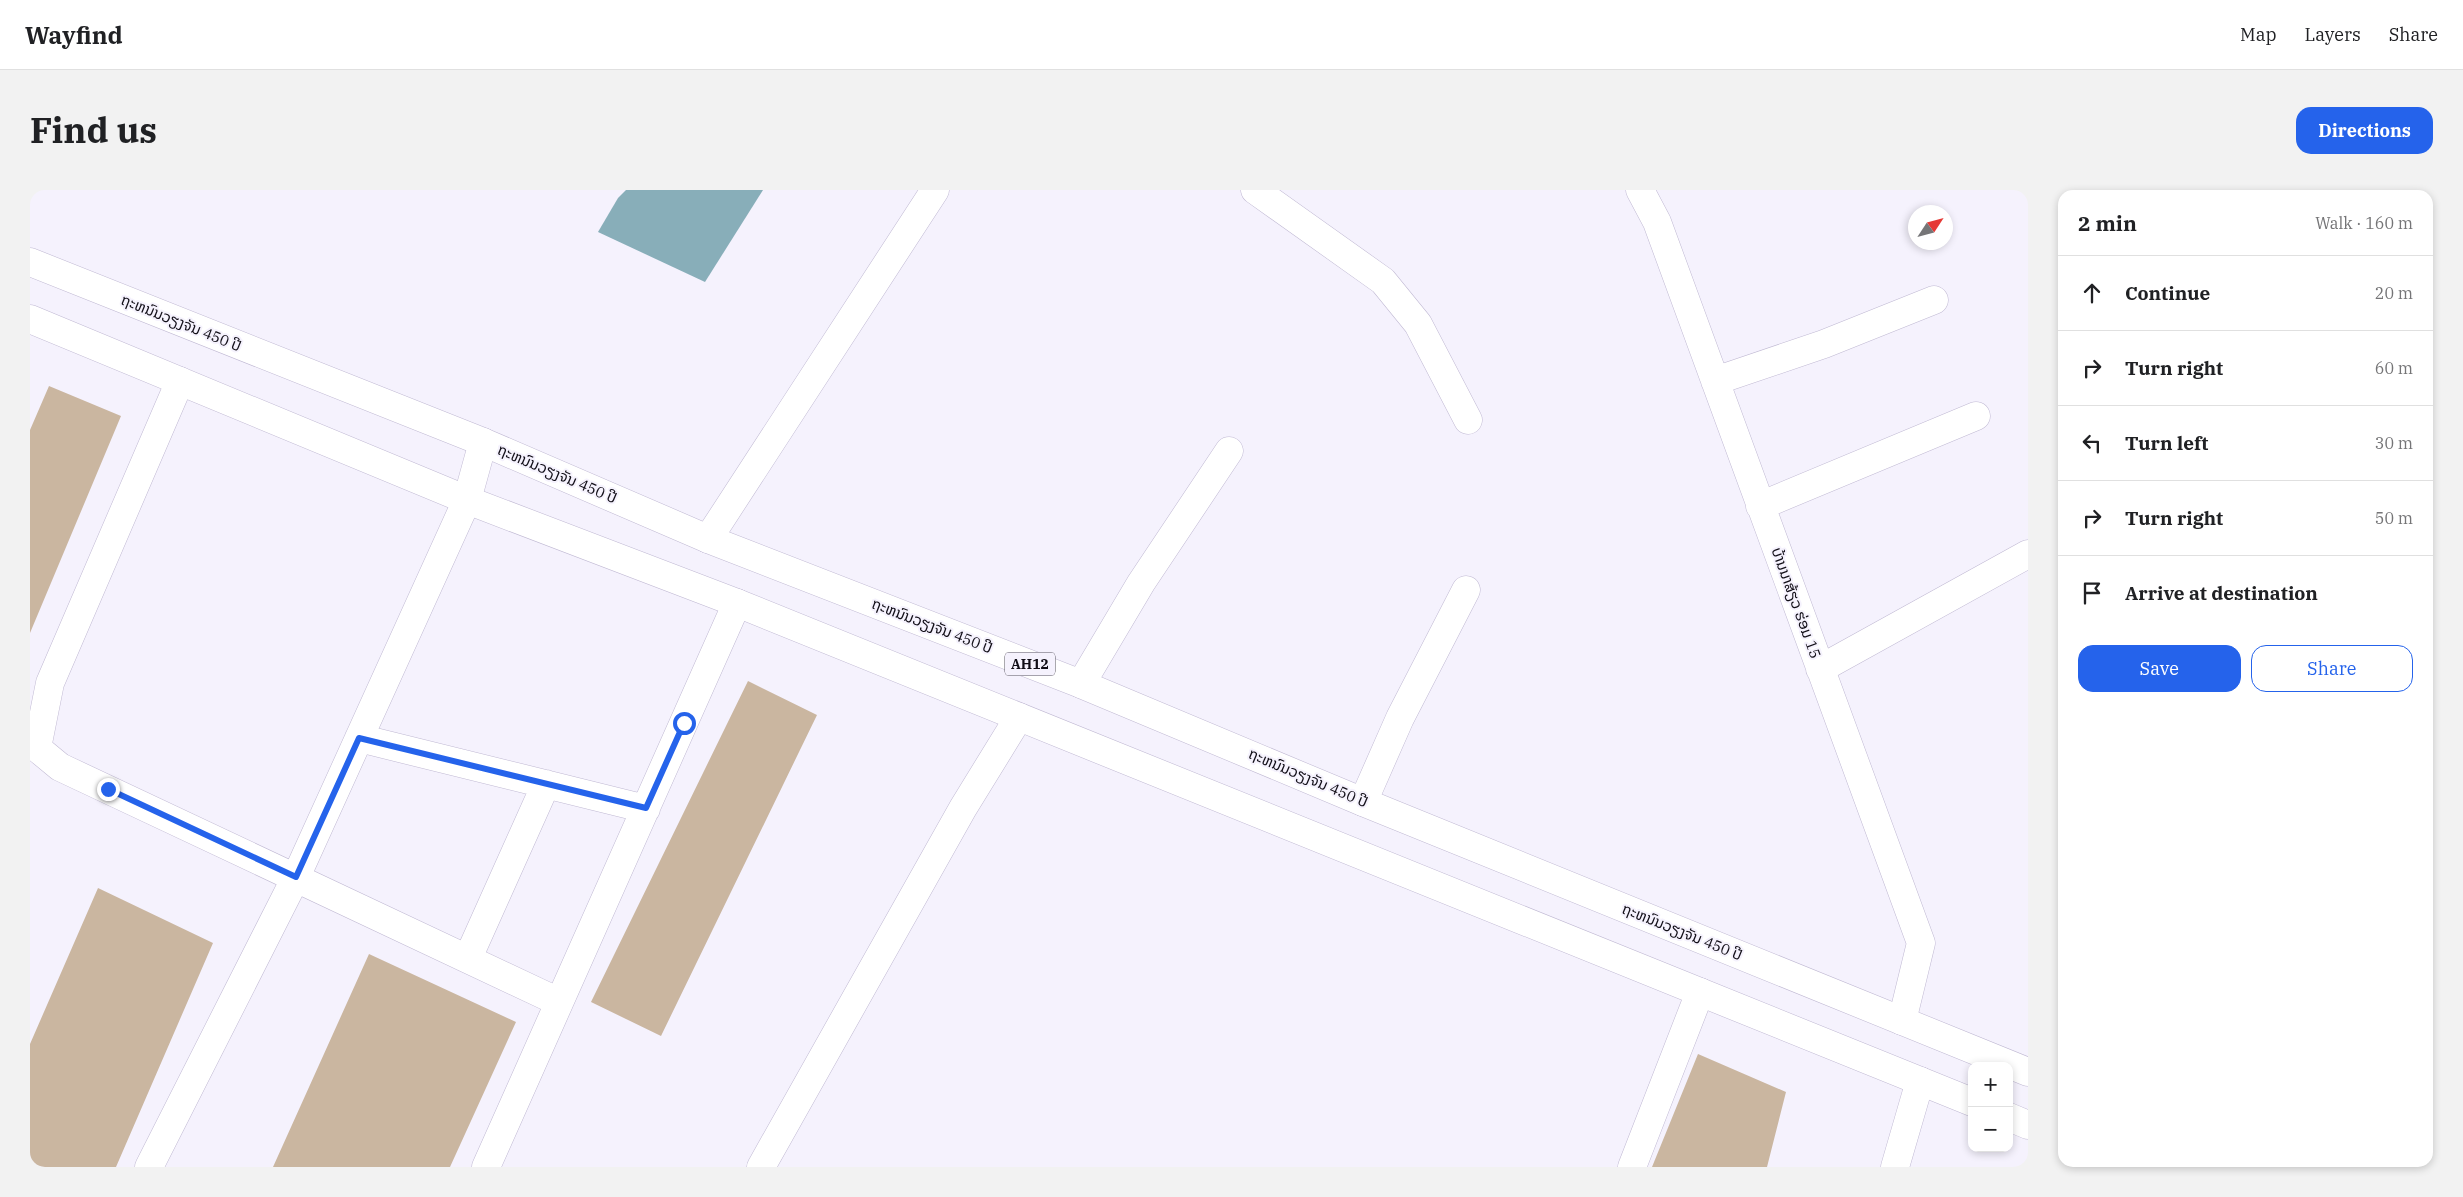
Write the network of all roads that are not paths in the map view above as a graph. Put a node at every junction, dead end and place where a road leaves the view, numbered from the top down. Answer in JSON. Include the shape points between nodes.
{"nodes":[{"id":1,"x":935,"y":190,"type":"edge"},
{"id":2,"x":1255,"y":190,"type":"edge"},
{"id":3,"x":1640,"y":190,"type":"edge"},
{"id":4,"x":30,"y":262,"type":"edge"},
{"id":5,"x":1934,"y":300,"type":"dead end"},
{"id":6,"x":30,"y":319,"type":"edge"},
{"id":7,"x":180,"y":381,"type":"junction"},
{"id":8,"x":1715,"y":381,"type":"junction"},
{"id":9,"x":1976,"y":416,"type":"dead end"},
{"id":10,"x":1468,"y":420,"type":"dead end"},
{"id":11,"x":483,"y":442,"type":"junction"},
{"id":12,"x":1229,"y":451,"type":"dead end"},
{"id":13,"x":466,"y":500,"type":"junction"},
{"id":14,"x":1760,"y":506,"type":"junction"},
{"id":15,"x":708,"y":539,"type":"junction"},
{"id":16,"x":2028,"y":554,"type":"edge"},
{"id":17,"x":1466,"y":590,"type":"dead end"},
{"id":18,"x":737,"y":603,"type":"junction"},
{"id":19,"x":1820,"y":669,"type":"junction"},
{"id":20,"x":1081,"y":684,"type":"junction"},
{"id":21,"x":1019,"y":717,"type":"junction"},
{"id":22,"x":359,"y":738,"type":"junction"},
{"id":23,"x":546,"y":784,"type":"junction"},
{"id":24,"x":1363,"y":802,"type":"junction"},
{"id":25,"x":646,"y":808,"type":"junction"},
{"id":26,"x":296,"y":877,"type":"junction"},
{"id":27,"x":468,"y":958,"type":"junction"},
{"id":28,"x":1700,"y":992,"type":"junction"},
{"id":29,"x":559,"y":1002,"type":"junction"},
{"id":30,"x":1902,"y":1021,"type":"junction"},
{"id":31,"x":2028,"y":1072,"type":"edge"},
{"id":32,"x":1920,"y":1081,"type":"junction"},
{"id":33,"x":1968,"y":1100,"type":"edge"},
{"id":34,"x":2013,"y":1119,"type":"edge"},
{"id":35,"x":2028,"y":1125,"type":"edge"},
{"id":36,"x":149,"y":1167,"type":"edge"},
{"id":37,"x":486,"y":1167,"type":"edge"},
{"id":38,"x":761,"y":1167,"type":"edge"},
{"id":39,"x":1632,"y":1167,"type":"edge"},
{"id":40,"x":1896,"y":1167,"type":"edge"}],
"edges":[{"from":1,"to":15,"type":"main road"},
{"from":2,"to":10,"type":"main road","via":[[1383,281],[1418,324]]},
{"from":3,"to":8,"type":"main road","name":"ບ້ານນາສ້ຽວ ຮ່ອມ 15","via":[[1658,222]]},
{"from":4,"to":11,"type":"main road","name":"ຖະຫນົນວຽງຈັນ 450 ປີ","number":"AH12"},
{"from":5,"to":8,"type":"main road","via":[[1824,344]]},
{"from":6,"to":7,"type":"main road"},
{"from":7,"to":13,"type":"main road"},
{"from":7,"to":26,"type":"main road","via":[[50,683],[37,748],[60,767]]},
{"from":8,"to":14,"type":"main road","name":"ບ້ານນາສ້ຽວ ຮ່ອມ 15"},
{"from":9,"to":14,"type":"main road"},
{"from":11,"to":13,"type":"main road"},
{"from":11,"to":15,"type":"main road","name":"ຖະຫນົນວຽງຈັນ 450 ປີ","number":"AH12"},
{"from":12,"to":20,"type":"main road","via":[[1141,583]]},
{"from":13,"to":18,"type":"main road"},
{"from":13,"to":22,"type":"main road"},
{"from":14,"to":19,"type":"main road","name":"ບ້ານນາສ້ຽວ ຮ່ອມ 15"},
{"from":15,"to":20,"type":"main road","name":"ຖະຫນົນວຽງຈັນ 450 ປີ","number":"AH12"},
{"from":16,"to":19,"type":"main road"},
{"from":17,"to":24,"type":"main road","via":[[1400,718]]},
{"from":18,"to":21,"type":"main road"},
{"from":18,"to":25,"type":"main road"},
{"from":19,"to":30,"type":"main road","name":"ບ້ານນາສ້ຽວ ຮ່ອມ 15","via":[[1921,943]]},
{"from":20,"to":24,"type":"main road","name":"ຖະຫນົນວຽງຈັນ 450 ປີ","number":"AH12"},
{"from":21,"to":28,"type":"main road"},
{"from":21,"to":38,"type":"main road","via":[[959,816]]},
{"from":22,"to":23,"type":"main road"},
{"from":22,"to":26,"type":"main road"},
{"from":23,"to":25,"type":"main road"},
{"from":23,"to":27,"type":"main road"},
{"from":24,"to":30,"type":"main road","name":"ຖະຫນົນວຽງຈັນ 450 ປີ","number":"AH12"},
{"from":25,"to":29,"type":"main road"},
{"from":26,"to":27,"type":"main road"},
{"from":26,"to":36,"type":"main road"},
{"from":27,"to":29,"type":"main road"},
{"from":28,"to":32,"type":"main road"},
{"from":28,"to":39,"type":"main road"},
{"from":29,"to":37,"type":"main road"},
{"from":30,"to":31,"type":"main road","name":"ຖະຫນົນວຽງຈັນ 450 ປີ","number":"AH12"},
{"from":32,"to":33,"type":"main road"},
{"from":32,"to":40,"type":"main road"},
{"from":34,"to":35,"type":"main road"}]}
